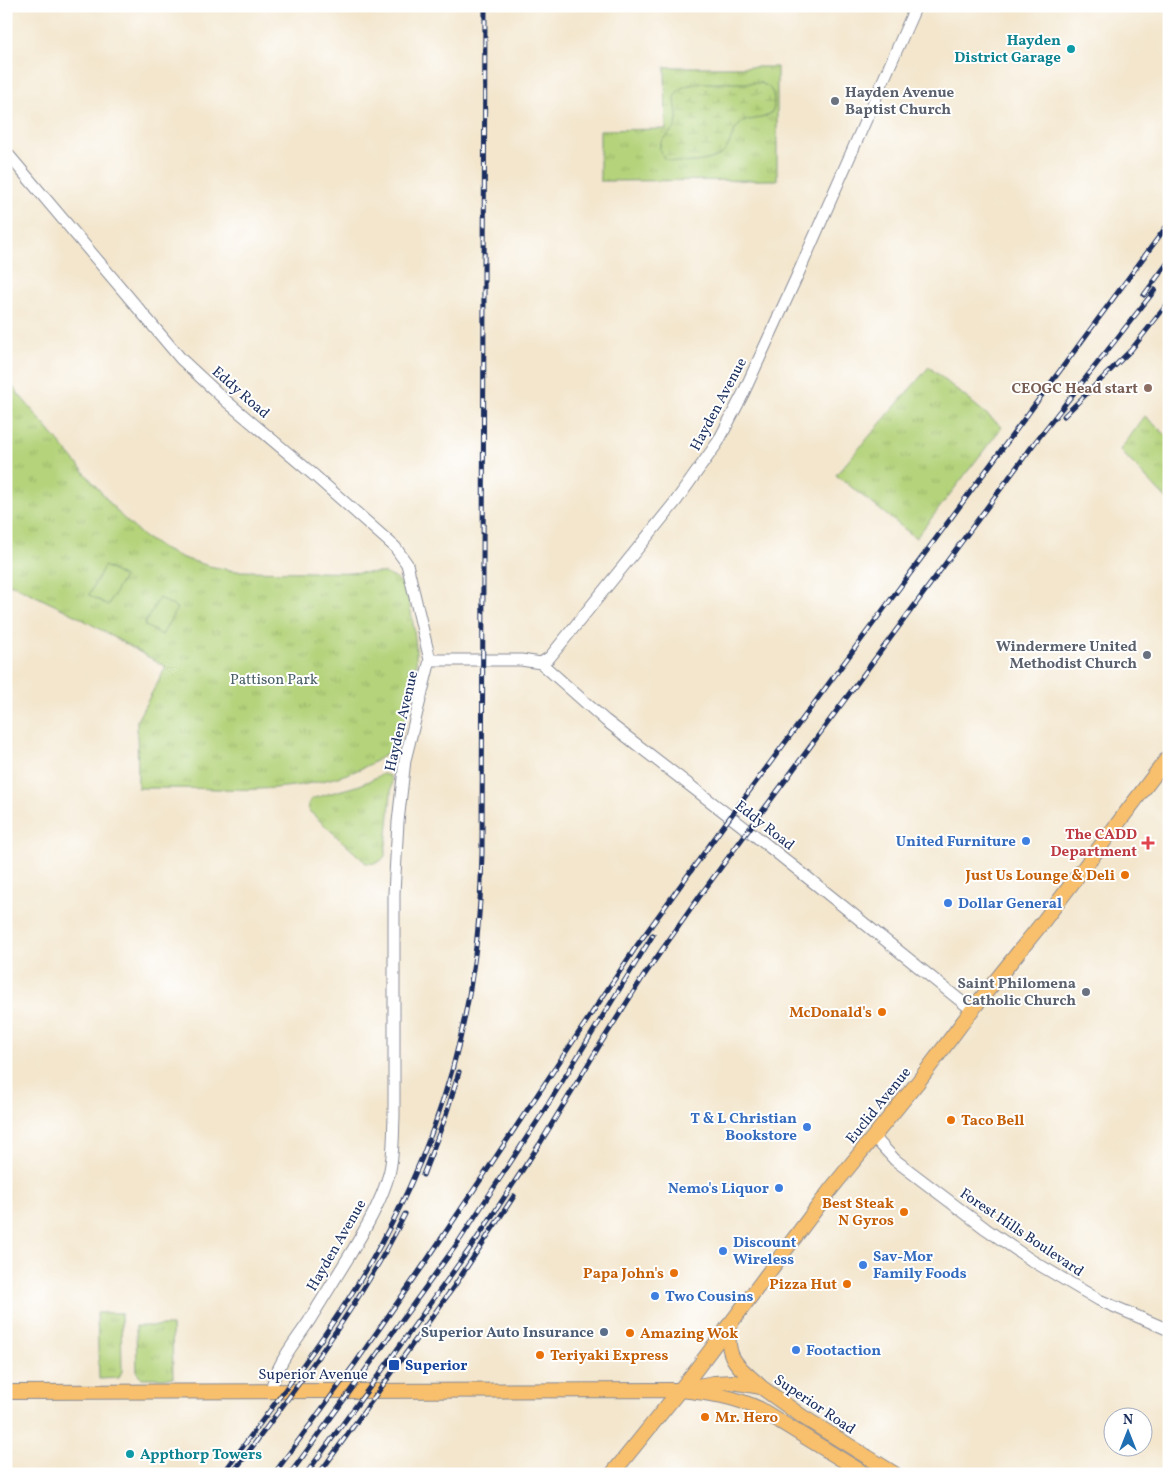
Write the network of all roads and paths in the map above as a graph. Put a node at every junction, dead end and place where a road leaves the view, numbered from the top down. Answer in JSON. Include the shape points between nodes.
{"nodes":[{"id":1,"x":916,"y":6,"type":"edge"},
{"id":2,"x":6,"y":152,"type":"edge"},
{"id":3,"x":430,"y":660,"type":"junction"},
{"id":4,"x":541,"y":663,"type":"junction"},
{"id":5,"x":1169,"y":756,"type":"edge"},
{"id":6,"x":972,"y":1010,"type":"junction"},
{"id":7,"x":874,"y":1137,"type":"junction"},
{"id":8,"x":728,"y":1326,"type":"junction"},
{"id":9,"x":1169,"y":1330,"type":"edge"},
{"id":10,"x":761,"y":1387,"type":"junction"},
{"id":11,"x":679,"y":1390,"type":"junction"},
{"id":12,"x":271,"y":1391,"type":"junction"},
{"id":13,"x":6,"y":1392,"type":"edge"},
{"id":14,"x":612,"y":1474,"type":"edge"},
{"id":15,"x":865,"y":1474,"type":"edge"},
{"id":16,"x":895,"y":1474,"type":"edge"}],
"edges":[{"from":1,"to":4,"type":"street","name":"Hayden Avenue","via":[[798,274],[718,442],[665,516],[550,657]]},
{"from":2,"to":3,"type":"street","name":"Eddy Road","via":[[181,359],[395,547],[407,564]]},
{"from":3,"to":4,"type":"street","name":"Hayden Avenue"},
{"from":3,"to":12,"type":"street","name":"Hayden Avenue","via":[[405,760],[398,822],[394,893],[394,1116],[389,1173],[369,1223],[281,1362]]},
{"from":4,"to":6,"type":"street","name":"Eddy Road","via":[[604,720]]},
{"from":5,"to":6,"type":"main road","name":"Euclid Avenue"},
{"from":6,"to":7,"type":"main road","name":"Euclid Avenue"},
{"from":7,"to":8,"type":"main road","name":"Euclid Avenue"},
{"from":7,"to":9,"type":"street","name":"Forest Hills Boulevard","via":[[895,1160],[1031,1260],[1099,1300]]},
{"from":8,"to":10,"type":"main road","via":[[732,1355]]},
{"from":8,"to":11,"type":"main road","name":"Euclid Avenue"},
{"from":10,"to":11,"type":"main road","name":"Superior Road","via":[[733,1382]]},
{"from":10,"to":16,"type":"main road","name":"Superior Road"},
{"from":11,"to":12,"type":"main road","name":"Superior Avenue"},
{"from":11,"to":14,"type":"main road","name":"Euclid Avenue"},
{"from":11,"to":15,"type":"main road","name":"Superior Road","via":[[745,1402]]},
{"from":12,"to":13,"type":"main road","name":"Superior Avenue"}]}
